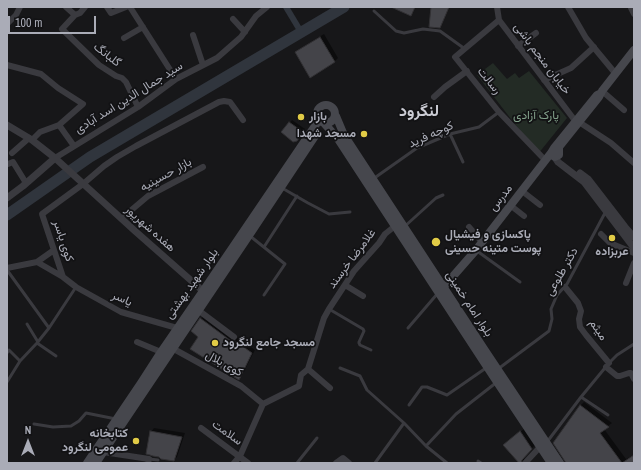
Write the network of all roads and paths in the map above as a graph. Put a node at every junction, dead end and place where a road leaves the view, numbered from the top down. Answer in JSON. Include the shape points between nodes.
{"nodes":[{"id":1,"x":20,"y":7,"type":"edge"},
{"id":2,"x":66,"y":7,"type":"edge"},
{"id":3,"x":85,"y":7,"type":"edge"},
{"id":4,"x":107,"y":7,"type":"edge"},
{"id":5,"x":126,"y":7,"type":"edge"},
{"id":6,"x":130,"y":7,"type":"edge"},
{"id":7,"x":267,"y":7,"type":"edge"},
{"id":8,"x":497,"y":7,"type":"edge"},
{"id":9,"x":568,"y":7,"type":"edge"},
{"id":10,"x":631,"y":8,"type":"edge"},
{"id":11,"x":374,"y":11,"type":"dead end"},
{"id":12,"x":634,"y":14,"type":"edge"},
{"id":13,"x":76,"y":15,"type":"junction"},
{"id":14,"x":233,"y":19,"type":"dead end"},
{"id":15,"x":499,"y":20,"type":"junction"},
{"id":16,"x":7,"y":24,"type":"edge"},
{"id":17,"x":143,"y":27,"type":"junction"},
{"id":18,"x":245,"y":32,"type":"junction"},
{"id":19,"x":536,"y":33,"type":"dead end"},
{"id":20,"x":193,"y":35,"type":"dead end"},
{"id":21,"x":124,"y":38,"type":"dead end"},
{"id":22,"x":518,"y":46,"type":"junction"},
{"id":23,"x":594,"y":47,"type":"junction"},
{"id":24,"x":465,"y":49,"type":"junction"},
{"id":25,"x":634,"y":50,"type":"edge"},
{"id":26,"x":7,"y":65,"type":"edge"},
{"id":27,"x":203,"y":66,"type":"junction"},
{"id":28,"x":467,"y":71,"type":"junction"},
{"id":29,"x":615,"y":73,"type":"junction"},
{"id":30,"x":176,"y":79,"type":"junction"},
{"id":31,"x":544,"y":80,"type":"junction"},
{"id":32,"x":602,"y":92,"type":"junction"},
{"id":33,"x":434,"y":97,"type":"dead end"},
{"id":34,"x":138,"y":107,"type":"junction"},
{"id":35,"x":624,"y":110,"type":"dead end"},
{"id":36,"x":499,"y":112,"type":"junction"},
{"id":37,"x":336,"y":116,"type":"junction"},
{"id":38,"x":243,"y":120,"type":"dead end"},
{"id":39,"x":577,"y":121,"type":"junction"},
{"id":40,"x":322,"y":122,"type":"junction"},
{"id":41,"x":60,"y":124,"type":"junction"},
{"id":42,"x":7,"y":125,"type":"edge"},
{"id":43,"x":450,"y":134,"type":"junction"},
{"id":44,"x":30,"y":139,"type":"junction"},
{"id":45,"x":74,"y":146,"type":"junction"},
{"id":46,"x":12,"y":153,"type":"dead end"},
{"id":47,"x":554,"y":155,"type":"junction"},
{"id":48,"x":55,"y":158,"type":"junction"},
{"id":49,"x":545,"y":160,"type":"junction"},
{"id":50,"x":464,"y":162,"type":"dead end"},
{"id":51,"x":634,"y":163,"type":"edge"},
{"id":52,"x":8,"y":164,"type":"dead end"},
{"id":53,"x":203,"y":167,"type":"dead end"},
{"id":54,"x":373,"y":179,"type":"junction"},
{"id":55,"x":26,"y":183,"type":"junction"},
{"id":56,"x":83,"y":184,"type":"junction"},
{"id":57,"x":281,"y":187,"type":"junction"},
{"id":58,"x":522,"y":191,"type":"junction"},
{"id":59,"x":443,"y":195,"type":"dead end"},
{"id":60,"x":297,"y":196,"type":"junction"},
{"id":61,"x":7,"y":198,"type":"edge"},
{"id":62,"x":510,"y":205,"type":"junction"},
{"id":63,"x":540,"y":205,"type":"dead end"},
{"id":64,"x":606,"y":211,"type":"junction"},
{"id":65,"x":350,"y":212,"type":"dead end"},
{"id":66,"x":524,"y":216,"type":"dead end"},
{"id":67,"x":122,"y":218,"type":"junction"},
{"id":68,"x":395,"y":226,"type":"junction"},
{"id":69,"x":404,"y":227,"type":"junction"},
{"id":70,"x":469,"y":228,"type":"dead end"},
{"id":71,"x":601,"y":234,"type":"dead end"},
{"id":72,"x":249,"y":235,"type":"junction"},
{"id":73,"x":634,"y":237,"type":"edge"},
{"id":74,"x":482,"y":242,"type":"junction"},
{"id":75,"x":264,"y":247,"type":"junction"},
{"id":76,"x":634,"y":248,"type":"edge"},
{"id":77,"x":54,"y":250,"type":"junction"},
{"id":78,"x":476,"y":250,"type":"junction"},
{"id":79,"x":634,"y":253,"type":"edge"},
{"id":80,"x":37,"y":262,"type":"junction"},
{"id":81,"x":634,"y":263,"type":"edge"},
{"id":82,"x":7,"y":269,"type":"edge"},
{"id":83,"x":63,"y":277,"type":"junction"},
{"id":84,"x":520,"y":282,"type":"dead end"},
{"id":85,"x":626,"y":283,"type":"dead end"},
{"id":86,"x":345,"y":285,"type":"junction"},
{"id":87,"x":76,"y":287,"type":"junction"},
{"id":88,"x":565,"y":287,"type":"junction"},
{"id":89,"x":212,"y":290,"type":"junction"},
{"id":90,"x":441,"y":290,"type":"junction"},
{"id":91,"x":203,"y":291,"type":"junction"},
{"id":92,"x":264,"y":296,"type":"dead end"},
{"id":93,"x":363,"y":296,"type":"dead end"},
{"id":94,"x":330,"y":309,"type":"junction"},
{"id":95,"x":198,"y":310,"type":"junction"},
{"id":96,"x":27,"y":324,"type":"dead end"},
{"id":97,"x":49,"y":328,"type":"junction"},
{"id":98,"x":177,"y":328,"type":"junction"},
{"id":99,"x":408,"y":328,"type":"dead end"},
{"id":100,"x":234,"y":337,"type":"dead end"},
{"id":101,"x":38,"y":342,"type":"junction"},
{"id":102,"x":137,"y":342,"type":"dead end"},
{"id":103,"x":634,"y":344,"type":"edge"},
{"id":104,"x":172,"y":348,"type":"junction"},
{"id":105,"x":371,"y":350,"type":"dead end"},
{"id":106,"x":160,"y":352,"type":"junction"},
{"id":107,"x":7,"y":353,"type":"edge"},
{"id":108,"x":56,"y":356,"type":"dead end"},
{"id":109,"x":20,"y":361,"type":"junction"},
{"id":110,"x":608,"y":365,"type":"junction"},
{"id":111,"x":487,"y":367,"type":"junction"},
{"id":112,"x":340,"y":368,"type":"dead end"},
{"id":113,"x":308,"y":369,"type":"junction"},
{"id":114,"x":498,"y":369,"type":"junction"},
{"id":115,"x":634,"y":379,"type":"edge"},
{"id":116,"x":7,"y":382,"type":"edge"},
{"id":117,"x":497,"y":382,"type":"junction"},
{"id":118,"x":330,"y":388,"type":"dead end"},
{"id":119,"x":581,"y":397,"type":"junction"},
{"id":120,"x":263,"y":404,"type":"junction"},
{"id":121,"x":409,"y":405,"type":"dead end"},
{"id":122,"x":608,"y":415,"type":"dead end"},
{"id":123,"x":116,"y":419,"type":"junction"},
{"id":124,"x":404,"y":423,"type":"junction"},
{"id":125,"x":34,"y":424,"type":"dead end"},
{"id":126,"x":201,"y":428,"type":"dead end"},
{"id":127,"x":317,"y":438,"type":"dead end"},
{"id":128,"x":543,"y":445,"type":"junction"},
{"id":129,"x":426,"y":446,"type":"junction"},
{"id":130,"x":103,"y":452,"type":"junction"},
{"id":131,"x":240,"y":456,"type":"junction"},
{"id":132,"x":158,"y":460,"type":"dead end"},
{"id":133,"x":148,"y":461,"type":"edge"},
{"id":134,"x":87,"y":463,"type":"edge"},
{"id":135,"x":96,"y":463,"type":"edge"},
{"id":136,"x":234,"y":463,"type":"edge"},
{"id":137,"x":248,"y":463,"type":"edge"},
{"id":138,"x":297,"y":463,"type":"edge"},
{"id":139,"x":336,"y":463,"type":"edge"},
{"id":140,"x":349,"y":463,"type":"edge"},
{"id":141,"x":375,"y":463,"type":"edge"},
{"id":142,"x":447,"y":463,"type":"edge"},
{"id":143,"x":525,"y":463,"type":"edge"},
{"id":144,"x":551,"y":463,"type":"edge"},
{"id":145,"x":560,"y":463,"type":"edge"}],
"edges":[{"from":1,"to":16,"type":"street"},
{"from":2,"to":13,"type":"street"},
{"from":3,"to":13,"type":"street"},
{"from":4,"to":5,"type":"street","via":[[111,13]]},
{"from":6,"to":17,"type":"street"},
{"from":7,"to":18,"type":"street","name":"سید جمال الدین اسد آبادی","via":[[256,16]]},
{"from":8,"to":15,"type":"street","name":"خیابان منجم باشی"},
{"from":9,"to":23,"type":"street"},
{"from":10,"to":12,"type":"street"},
{"from":11,"to":24,"type":"lane","via":[[396,31],[404,33],[423,29],[440,32]]},
{"from":13,"to":34,"type":"street","name":"گلبانگ","via":[[62,29],[99,65],[126,82]]},
{"from":14,"to":18,"type":"street"},
{"from":15,"to":22,"type":"street","name":"خیابان منجم باشی"},
{"from":15,"to":24,"type":"street","name":"رسالت"},
{"from":17,"to":21,"type":"street"},
{"from":17,"to":30,"type":"street"},
{"from":18,"to":27,"type":"street","name":"سید جمال الدین اسد آبادی","via":[[217,58]]},
{"from":19,"to":22,"type":"street"},
{"from":20,"to":27,"type":"street"},
{"from":22,"to":31,"type":"street","name":"خیابان منجم باشی"},
{"from":23,"to":29,"type":"street"},
{"from":23,"to":31,"type":"street","via":[[571,68]]},
{"from":24,"to":28,"type":"street","name":"رسالت","via":[[455,57]]},
{"from":25,"to":29,"type":"main road"},
{"from":26,"to":41,"type":"street","via":[[41,74],[83,104]]},
{"from":27,"to":30,"type":"street","name":"سید جمال الدین اسد آبادی"},
{"from":28,"to":33,"type":"street"},
{"from":28,"to":36,"type":"street","name":"رسالت"},
{"from":29,"to":32,"type":"main road"},
{"from":30,"to":34,"type":"street","name":"سید جمال الدین اسد آبادی"},
{"from":31,"to":39,"type":"street","name":"خیابان منجم باشی"},
{"from":32,"to":35,"type":"street"},
{"from":32,"to":39,"type":"main road","name":"مدرس"},
{"from":34,"to":45,"type":"street","name":"سید جمال الدین اسد آبادی"},
{"from":36,"to":43,"type":"lane","name":"کوچه فرید","via":[[479,127]]},
{"from":36,"to":49,"type":"street","name":"رسالت"},
{"from":37,"to":40,"type":"main road","via":[[331,122]]},
{"from":37,"to":40,"type":"main road","via":[[335,110],[325,104],[317,112],[317,117]]},
{"from":37,"to":54,"type":"main road","name":"بلوار امام خمینی","via":[[344,135]]},
{"from":38,"to":56,"type":"street","via":[[230,102],[219,102],[117,157]]},
{"from":39,"to":47,"type":"main road","name":"مدرس","via":[[554,148]]},
{"from":39,"to":51,"type":"street","via":[[611,143]]},
{"from":40,"to":57,"type":"main road","name":"بلوار شهید بهشتی"},
{"from":40,"to":68,"type":"main road","name":"بلوار امام خمینی","via":[[338,139]]},
{"from":40,"to":91,"type":"main road","name":"بلوار شهید بهشتی"},
{"from":41,"to":44,"type":"street"},
{"from":41,"to":45,"type":"street"},
{"from":42,"to":44,"type":"street"},
{"from":43,"to":50,"type":"lane"},
{"from":43,"to":54,"type":"lane","name":"کوچه فرید","via":[[417,148]]},
{"from":44,"to":46,"type":"street"},
{"from":44,"to":48,"type":"street"},
{"from":45,"to":48,"type":"street","name":"سید جمال الدین اسد آبادی"},
{"from":47,"to":49,"type":"main road","name":"مدرس"},
{"from":47,"to":64,"type":"street","via":[[558,162],[584,182]]},
{"from":47,"to":73,"type":"street","via":[[588,179]]},
{"from":48,"to":55,"type":"street"},
{"from":48,"to":56,"type":"street","name":"هفده شهریور"},
{"from":49,"to":58,"type":"main road","name":"مدرس"},
{"from":52,"to":55,"type":"street","via":[[13,162]]},
{"from":53,"to":67,"type":"street","name":"بازار حسینیه","via":[[148,196]]},
{"from":54,"to":69,"type":"main road","name":"بلوار امام خمینی"},
{"from":55,"to":61,"type":"street"},
{"from":56,"to":67,"type":"street","name":"هفده شهریور"},
{"from":56,"to":77,"type":"street","name":"کوی یاسر","via":[[42,214]]},
{"from":57,"to":60,"type":"lane"},
{"from":57,"to":72,"type":"main road","name":"بلوار شهید بهشتی"},
{"from":58,"to":62,"type":"main road","name":"مدرس"},
{"from":58,"to":63,"type":"street"},
{"from":59,"to":69,"type":"lane","via":[[436,198]]},
{"from":60,"to":65,"type":"lane","via":[[329,214]]},
{"from":60,"to":75,"type":"lane"},
{"from":62,"to":66,"type":"street"},
{"from":62,"to":74,"type":"main road","name":"مدرس"},
{"from":64,"to":76,"type":"street"},
{"from":64,"to":88,"type":"lane","name":"دکتر طلوعی"},
{"from":67,"to":91,"type":"street","name":"هفده شهریور"},
{"from":68,"to":86,"type":"street","name":"غلامرضا خرسند","via":[[385,234]]},
{"from":68,"to":90,"type":"main road","name":"بلوار امام خمینی"},
{"from":69,"to":90,"type":"main road","name":"بلوار امام خمینی"},
{"from":70,"to":74,"type":"street"},
{"from":71,"to":79,"type":"street","via":[[610,243]]},
{"from":72,"to":75,"type":"lane"},
{"from":72,"to":89,"type":"main road","name":"بلوار شهید بهشتی"},
{"from":74,"to":78,"type":"main road","name":"مدرس"},
{"from":75,"to":92,"type":"lane","via":[[285,264]]},
{"from":77,"to":80,"type":"street"},
{"from":77,"to":83,"type":"street","name":"کوی یاسر"},
{"from":78,"to":84,"type":"lane"},
{"from":78,"to":90,"type":"main road","name":"مدرس"},
{"from":80,"to":82,"type":"street"},
{"from":80,"to":83,"type":"street","name":"یاسر"},
{"from":81,"to":85,"type":"street"},
{"from":82,"to":97,"type":"lane"},
{"from":83,"to":87,"type":"street","name":"یاسر"},
{"from":86,"to":93,"type":"street"},
{"from":86,"to":94,"type":"street","name":"غلامرضا خرسند"},
{"from":87,"to":97,"type":"lane"},
{"from":87,"to":98,"type":"street","name":"یاسر","via":[[121,312]]},
{"from":88,"to":110,"type":"street","name":"میثم","via":[[578,303],[581,311],[580,327]]},
{"from":88,"to":114,"type":"lane","name":"دکتر طلوعی","via":[[557,295],[551,309],[549,331]]},
{"from":89,"to":91,"type":"street"},
{"from":89,"to":95,"type":"main road","name":"بلوار شهید بهشتی"},
{"from":90,"to":99,"type":"lane"},
{"from":90,"to":111,"type":"main road","name":"بلوار امام خمینی"},
{"from":90,"to":114,"type":"main road","name":"بلوار امام خمینی"},
{"from":91,"to":98,"type":"main road","name":"بلوار شهید بهشتی"},
{"from":94,"to":105,"type":"lane","via":[[363,329],[359,343]]},
{"from":94,"to":113,"type":"street","name":"غلامرضا خرسند","via":[[324,318]]},
{"from":95,"to":100,"type":"street"},
{"from":95,"to":104,"type":"main road","name":"بلوار شهید بهشتی"},
{"from":96,"to":101,"type":"lane"},
{"from":97,"to":101,"type":"lane"},
{"from":98,"to":106,"type":"main road","name":"بلوار شهید بهشتی"},
{"from":101,"to":108,"type":"lane"},
{"from":101,"to":109,"type":"lane"},
{"from":102,"to":106,"type":"street"},
{"from":103,"to":110,"type":"lane","via":[[617,355]]},
{"from":104,"to":120,"type":"street","name":"کوی بلال","via":[[242,386]]},
{"from":104,"to":130,"type":"main road","name":"بلوار شهید بهشتی"},
{"from":106,"to":123,"type":"main road","name":"بلوار شهید بهشتی"},
{"from":107,"to":109,"type":"lane","via":[[9,350]]},
{"from":109,"to":116,"type":"lane"},
{"from":110,"to":115,"type":"street","via":[[617,376],[629,372]]},
{"from":110,"to":119,"type":"lane"},
{"from":111,"to":117,"type":"main road","name":"بلوار امام خمینی"},
{"from":111,"to":121,"type":"lane","via":[[447,395],[422,387]]},
{"from":112,"to":124,"type":"lane","via":[[360,376],[367,390]]},
{"from":113,"to":118,"type":"street"},
{"from":113,"to":120,"type":"street","name":"غلامرضا خرسند","via":[[302,375],[299,386]]},
{"from":114,"to":128,"type":"main road","name":"بلوار امام خمینی"},
{"from":117,"to":128,"type":"main road","name":"بلوار امام خمینی"},
{"from":117,"to":129,"type":"lane","via":[[456,414]]},
{"from":119,"to":122,"type":"lane"},
{"from":119,"to":128,"type":"lane"},
{"from":120,"to":131,"type":"street"},
{"from":123,"to":125,"type":"lane","via":[[86,413],[71,426]]},
{"from":123,"to":134,"type":"main road","name":"بلوار شهید بهشتی"},
{"from":124,"to":129,"type":"lane"},
{"from":124,"to":141,"type":"lane"},
{"from":126,"to":131,"type":"street","name":"سلامت"},
{"from":127,"to":138,"type":"lane"},
{"from":128,"to":143,"type":"street"},
{"from":128,"to":144,"type":"main road","name":"بلوار امام خمینی"},
{"from":128,"to":145,"type":"main road","name":"بلوار امام خمینی"},
{"from":129,"to":142,"type":"lane"},
{"from":130,"to":133,"type":"street"},
{"from":130,"to":135,"type":"main road","name":"بلوار شهید بهشتی"},
{"from":131,"to":136,"type":"street"},
{"from":131,"to":137,"type":"street","name":"سلامت"},
{"from":132,"to":133,"type":"lane"},
{"from":139,"to":140,"type":"street","via":[[343,458]]}]}
